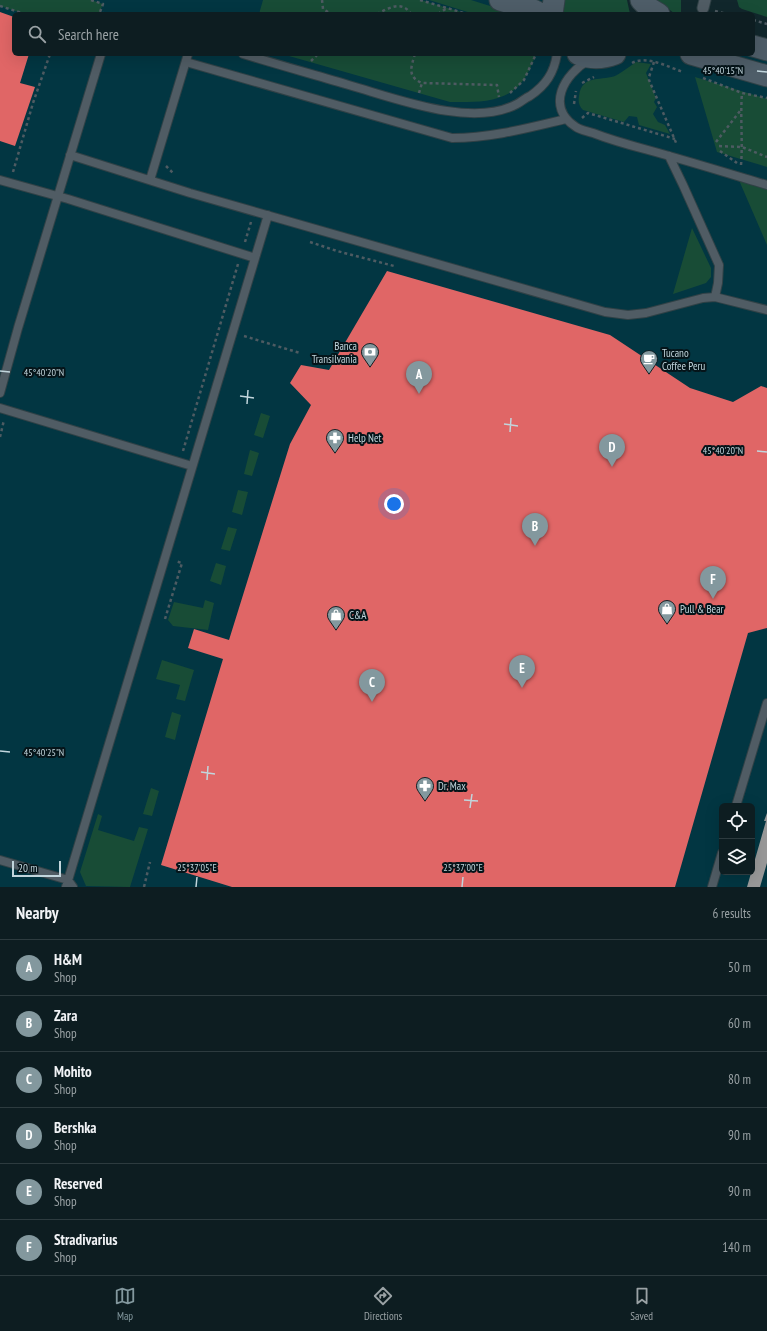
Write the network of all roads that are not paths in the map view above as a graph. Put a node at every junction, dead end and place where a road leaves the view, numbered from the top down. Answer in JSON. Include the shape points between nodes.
{"nodes":[{"id":1,"x":500,"y":0,"type":"edge"},
{"id":2,"x":554,"y":0,"type":"edge"},
{"id":3,"x":638,"y":0,"type":"edge"},
{"id":4,"x":641,"y":0,"type":"edge"},
{"id":5,"x":537,"y":12,"type":"edge"},
{"id":6,"x":552,"y":12,"type":"edge"},
{"id":7,"x":641,"y":12,"type":"edge"},
{"id":8,"x":656,"y":12,"type":"edge"},
{"id":9,"x":755,"y":47,"type":"edge"},
{"id":10,"x":767,"y":50,"type":"edge"},
{"id":11,"x":100,"y":56,"type":"edge"},
{"id":12,"x":250,"y":56,"type":"edge"},
{"id":13,"x":557,"y":56,"type":"edge"},
{"id":14,"x":187,"y":58,"type":"edge"},
{"id":15,"x":621,"y":60,"type":"edge"},
{"id":16,"x":589,"y":63,"type":"edge"},
{"id":17,"x":688,"y":63,"type":"edge"},
{"id":18,"x":767,"y":76,"type":"edge"},
{"id":19,"x":566,"y":119,"type":"junction"},
{"id":20,"x":70,"y":155,"type":"junction"},
{"id":21,"x":669,"y":156,"type":"junction"},
{"id":22,"x":0,"y":180,"type":"edge"},
{"id":23,"x":150,"y":180,"type":"junction"},
{"id":24,"x":767,"y":185,"type":"edge"},
{"id":25,"x":57,"y":196,"type":"junction"},
{"id":26,"x":268,"y":215,"type":"junction"},
{"id":27,"x":255,"y":258,"type":"junction"},
{"id":28,"x":715,"y":297,"type":"junction"},
{"id":29,"x":767,"y":310,"type":"edge"},
{"id":30,"x":0,"y":393,"type":"edge"},
{"id":31,"x":0,"y":408,"type":"edge"},
{"id":32,"x":192,"y":466,"type":"junction"},
{"id":33,"x":767,"y":703,"type":"edge"},
{"id":34,"x":737,"y":803,"type":"edge"},
{"id":35,"x":0,"y":860,"type":"edge"},
{"id":36,"x":719,"y":863,"type":"edge"},
{"id":37,"x":67,"y":883,"type":"edge"},
{"id":38,"x":73,"y":887,"type":"edge"},
{"id":39,"x":712,"y":887,"type":"edge"}],
"edges":[{"from":1,"to":5,"type":"main road"},
{"from":2,"to":6,"type":"main road"},
{"from":3,"to":7,"type":"main road"},
{"from":4,"to":8,"type":"main road"},
{"from":9,"to":10,"type":"main road"},
{"from":11,"to":20,"type":"lane"},
{"from":12,"to":13,"type":"lane","via":[[400,100],[462,114],[480,114],[516,105],[534,92],[553,71]]},
{"from":14,"to":19,"type":"lane","via":[[452,138],[494,135]]},
{"from":14,"to":23,"type":"lane"},
{"from":15,"to":16,"type":"main road","via":[[603,58]]},
{"from":16,"to":19,"type":"lane","via":[[574,71],[567,79],[560,96],[560,108]]},
{"from":17,"to":18,"type":"main road"},
{"from":19,"to":21,"type":"lane","via":[[577,128]]},
{"from":20,"to":23,"type":"lane"},
{"from":20,"to":25,"type":"lane"},
{"from":21,"to":24,"type":"lane"},
{"from":21,"to":28,"type":"lane","via":[[719,265]]},
{"from":22,"to":25,"type":"lane"},
{"from":23,"to":26,"type":"lane"},
{"from":25,"to":27,"type":"lane"},
{"from":25,"to":30,"type":"lane"},
{"from":26,"to":27,"type":"lane"},
{"from":26,"to":28,"type":"lane","via":[[605,312],[628,315],[646,313]]},
{"from":27,"to":32,"type":"lane"},
{"from":28,"to":29,"type":"lane"},
{"from":31,"to":32,"type":"lane"},
{"from":32,"to":37,"type":"lane"},
{"from":33,"to":34,"type":"lane"},
{"from":35,"to":37,"type":"lane"},
{"from":36,"to":39,"type":"lane"},
{"from":37,"to":38,"type":"lane"}]}
